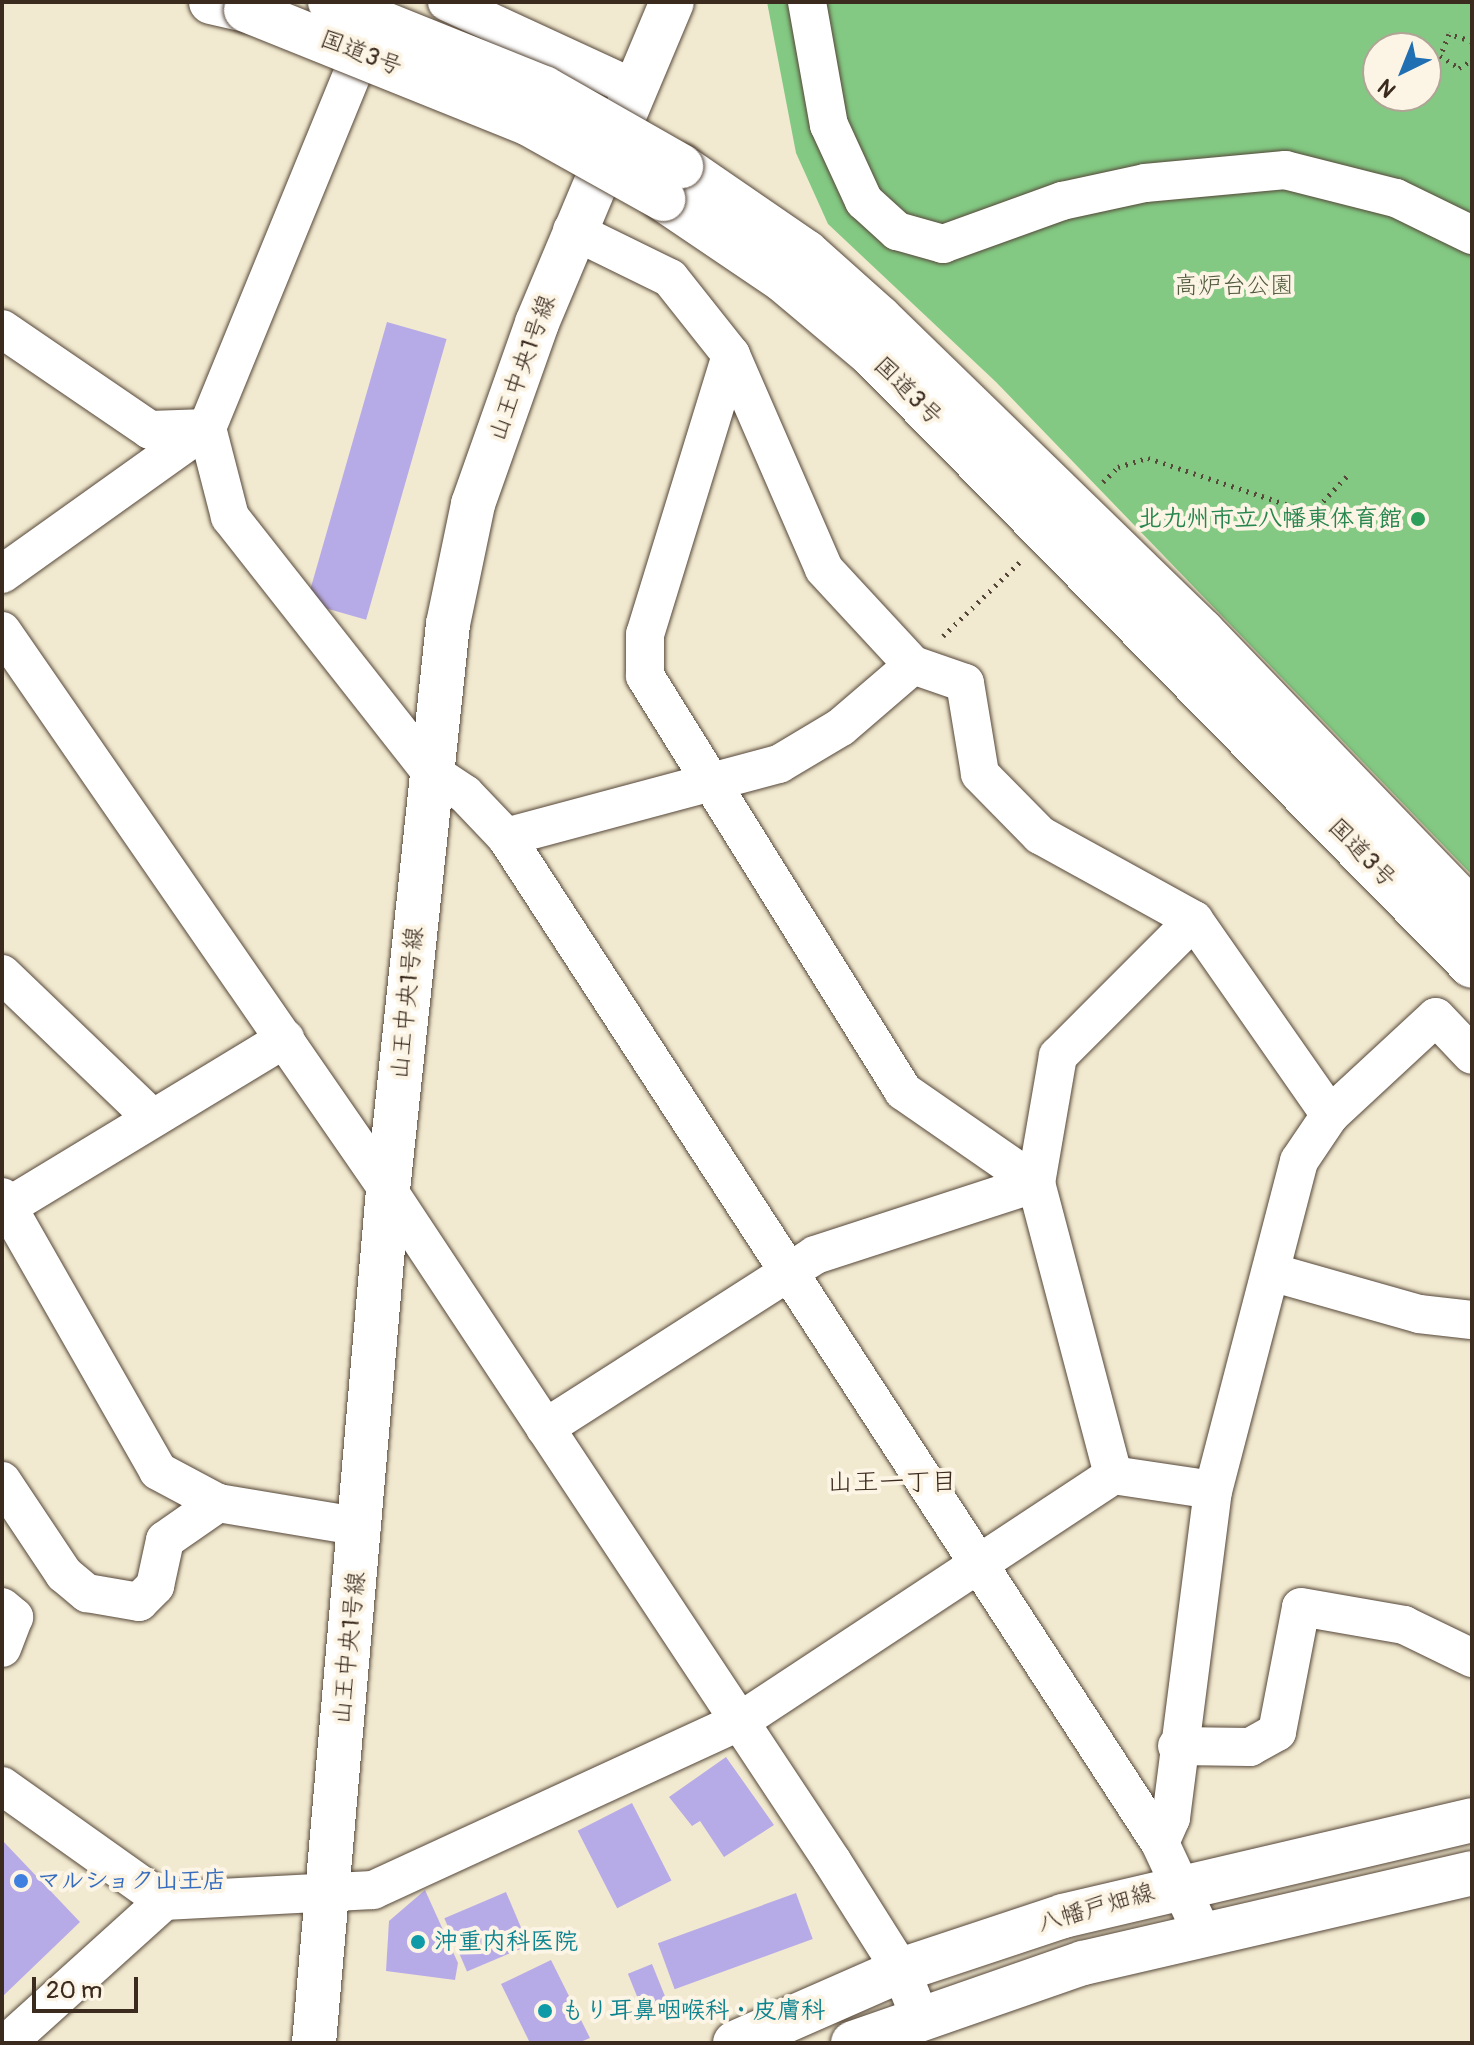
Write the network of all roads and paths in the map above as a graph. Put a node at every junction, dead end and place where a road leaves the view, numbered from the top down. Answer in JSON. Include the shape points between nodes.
{"nodes":[{"id":1,"x":330,"y":2,"type":"edge"},
{"id":2,"x":382,"y":2,"type":"edge"},
{"id":3,"x":447,"y":2,"type":"edge"},
{"id":4,"x":672,"y":2,"type":"edge"},
{"id":5,"x":807,"y":2,"type":"edge"},
{"id":6,"x":229,"y":6,"type":"edge"},
{"id":7,"x":1470,"y":36,"type":"edge"},
{"id":8,"x":1472,"y":62,"type":"edge"},
{"id":9,"x":631,"y":87,"type":"junction"},
{"id":10,"x":672,"y":183,"type":"junction"},
{"id":11,"x":572,"y":230,"type":"junction"},
{"id":12,"x":1472,"y":235,"type":"edge"},
{"id":13,"x":2,"y":329,"type":"edge"},
{"id":14,"x":731,"y":355,"type":"junction"},
{"id":15,"x":207,"y":428,"type":"junction"},
{"id":16,"x":1349,"y":474,"type":"dead end"},
{"id":17,"x":1099,"y":487,"type":"dead end"},
{"id":18,"x":1020,"y":562,"type":"dead end"},
{"id":19,"x":2,"y":574,"type":"edge"},
{"id":20,"x":2,"y":631,"type":"edge"},
{"id":21,"x":913,"y":665,"type":"junction"},
{"id":22,"x":430,"y":771,"type":"junction"},
{"id":23,"x":706,"y":784,"type":"junction"},
{"id":24,"x":506,"y":837,"type":"junction"},
{"id":25,"x":1472,"y":912,"type":"edge"},
{"id":26,"x":1194,"y":920,"type":"junction"},
{"id":27,"x":1472,"y":966,"type":"edge"},
{"id":28,"x":2,"y":974,"type":"edge"},
{"id":29,"x":285,"y":1039,"type":"junction"},
{"id":30,"x":1472,"y":1055,"type":"edge"},
{"id":31,"x":1330,"y":1115,"type":"junction"},
{"id":32,"x":151,"y":1117,"type":"junction"},
{"id":33,"x":1036,"y":1183,"type":"junction"},
{"id":34,"x":388,"y":1190,"type":"junction"},
{"id":35,"x":5,"y":1201,"type":"edge"},
{"id":36,"x":788,"y":1271,"type":"junction"},
{"id":37,"x":1271,"y":1272,"type":"junction"},
{"id":38,"x":1472,"y":1320,"type":"edge"},
{"id":39,"x":545,"y":1428,"type":"junction"},
{"id":40,"x":1113,"y":1475,"type":"junction"},
{"id":41,"x":2,"y":1481,"type":"edge"},
{"id":42,"x":1213,"y":1490,"type":"junction"},
{"id":43,"x":218,"y":1503,"type":"junction"},
{"id":44,"x":11,"y":1526,"type":"edge"},
{"id":45,"x":362,"y":1527,"type":"junction"},
{"id":46,"x":977,"y":1563,"type":"junction"},
{"id":47,"x":2,"y":1607,"type":"edge"},
{"id":48,"x":2,"y":1648,"type":"edge"},
{"id":49,"x":1472,"y":1658,"type":"edge"},
{"id":50,"x":739,"y":1722,"type":"junction"},
{"id":51,"x":1177,"y":1746,"type":"junction"},
{"id":52,"x":2,"y":1786,"type":"edge"},
{"id":53,"x":1472,"y":1820,"type":"edge"},
{"id":54,"x":1160,"y":1843,"type":"junction"},
{"id":55,"x":1472,"y":1873,"type":"edge"},
{"id":56,"x":1182,"y":1884,"type":"junction"},
{"id":57,"x":323,"y":1890,"type":"junction"},
{"id":58,"x":164,"y":1901,"type":"junction"},
{"id":59,"x":1201,"y":1931,"type":"junction"},
{"id":60,"x":901,"y":1970,"type":"junction"},
{"id":61,"x":920,"y":2018,"type":"junction"},
{"id":62,"x":7,"y":2043,"type":"edge"},
{"id":63,"x":314,"y":2043,"type":"edge"},
{"id":64,"x":735,"y":2043,"type":"edge"},
{"id":65,"x":853,"y":2043,"type":"edge"}],
"edges":[{"from":1,"to":10,"type":"main road","name":"国道3号","bridge":true,"via":[[544,88]]},
{"from":2,"to":15,"type":"street"},
{"from":3,"to":9,"type":"street"},
{"from":4,"to":9,"type":"main road","name":"山王中央1号線"},
{"from":5,"to":12,"type":"street","via":[[829,125],[864,201],[897,231],[943,244],[1117,189],[1285,170],[1396,198]]},
{"from":6,"to":10,"type":"main road","name":"国道3号","bridge":true},
{"from":7,"to":8,"type":"path","via":[[1449,34],[1440,56],[1447,66]]},
{"from":9,"to":11,"type":"main road","name":"山王中央1号線"},
{"from":10,"to":25,"type":"main road","name":"国道3号","via":[[806,252],[880,318],[1202,631]]},
{"from":10,"to":27,"type":"main road","name":"国道3号","via":[[872,355]]},
{"from":11,"to":14,"type":"street","via":[[670,278]]},
{"from":11,"to":22,"type":"main road","name":"山王中央1号線","via":[[473,504],[448,624]]},
{"from":13,"to":15,"type":"street","via":[[150,430]]},
{"from":14,"to":21,"type":"street","via":[[824,569]]},
{"from":14,"to":23,"type":"street","via":[[645,634],[645,676]]},
{"from":15,"to":19,"type":"street"},
{"from":15,"to":22,"type":"street","via":[[230,517]]},
{"from":16,"to":17,"type":"path","via":[[1312,513],[1148,458],[1118,467]]},
{"from":18,"to":21,"type":"path"},
{"from":20,"to":29,"type":"street"},
{"from":21,"to":23,"type":"street","via":[[841,727],[779,764]]},
{"from":21,"to":26,"type":"street","via":[[965,683],[980,774],[1040,835]]},
{"from":22,"to":24,"type":"street","via":[[465,794]]},
{"from":22,"to":34,"type":"main road","name":"山王中央1号線"},
{"from":23,"to":24,"type":"street"},
{"from":23,"to":33,"type":"street","via":[[903,1091]]},
{"from":24,"to":36,"type":"street"},
{"from":26,"to":31,"type":"street"},
{"from":26,"to":33,"type":"street","via":[[1058,1056]]},
{"from":28,"to":32,"type":"street"},
{"from":29,"to":32,"type":"street"},
{"from":29,"to":34,"type":"street"},
{"from":30,"to":31,"type":"street","via":[[1436,1017]]},
{"from":31,"to":37,"type":"street","via":[[1299,1161]]},
{"from":32,"to":35,"type":"street"},
{"from":33,"to":36,"type":"street","via":[[815,1255]]},
{"from":33,"to":40,"type":"street"},
{"from":34,"to":39,"type":"street"},
{"from":34,"to":45,"type":"main road","name":"山王中央1号線"},
{"from":35,"to":43,"type":"street","via":[[158,1471]]},
{"from":36,"to":39,"type":"street"},
{"from":36,"to":46,"type":"street"},
{"from":37,"to":38,"type":"street","via":[[1419,1314]]},
{"from":37,"to":42,"type":"street"},
{"from":39,"to":50,"type":"street"},
{"from":40,"to":42,"type":"street"},
{"from":40,"to":46,"type":"street"},
{"from":41,"to":44,"type":"street"},
{"from":42,"to":51,"type":"street"},
{"from":43,"to":44,"type":"street","via":[[165,1540],[155,1586],[139,1602],[87,1593]]},
{"from":43,"to":45,"type":"street"},
{"from":45,"to":57,"type":"main road","name":"山王中央1号線"},
{"from":46,"to":50,"type":"street"},
{"from":46,"to":54,"type":"street"},
{"from":47,"to":48,"type":"street","via":[[14,1617]]},
{"from":49,"to":51,"type":"street","via":[[1404,1625],[1301,1607],[1277,1732],[1250,1747]]},
{"from":50,"to":57,"type":"street","via":[[373,1890]]},
{"from":50,"to":60,"type":"street"},
{"from":51,"to":54,"type":"street","via":[[1171,1818]]},
{"from":52,"to":58,"type":"street"},
{"from":53,"to":56,"type":"main road","name":"八幡戸畑線"},
{"from":54,"to":56,"type":"street"},
{"from":55,"to":59,"type":"main road","name":"八幡戸畑線"},
{"from":56,"to":59,"type":"street"},
{"from":56,"to":60,"type":"main road","name":"八幡戸畑線"},
{"from":57,"to":58,"type":"street"},
{"from":57,"to":63,"type":"main road","name":"山王中央1号線"},
{"from":58,"to":62,"type":"street"},
{"from":59,"to":61,"type":"main road","name":"八幡戸畑線"},
{"from":60,"to":61,"type":"street"},
{"from":60,"to":64,"type":"main road","name":"八幡戸畑線"},
{"from":61,"to":65,"type":"main road","name":"八幡戸畑線"}]}
